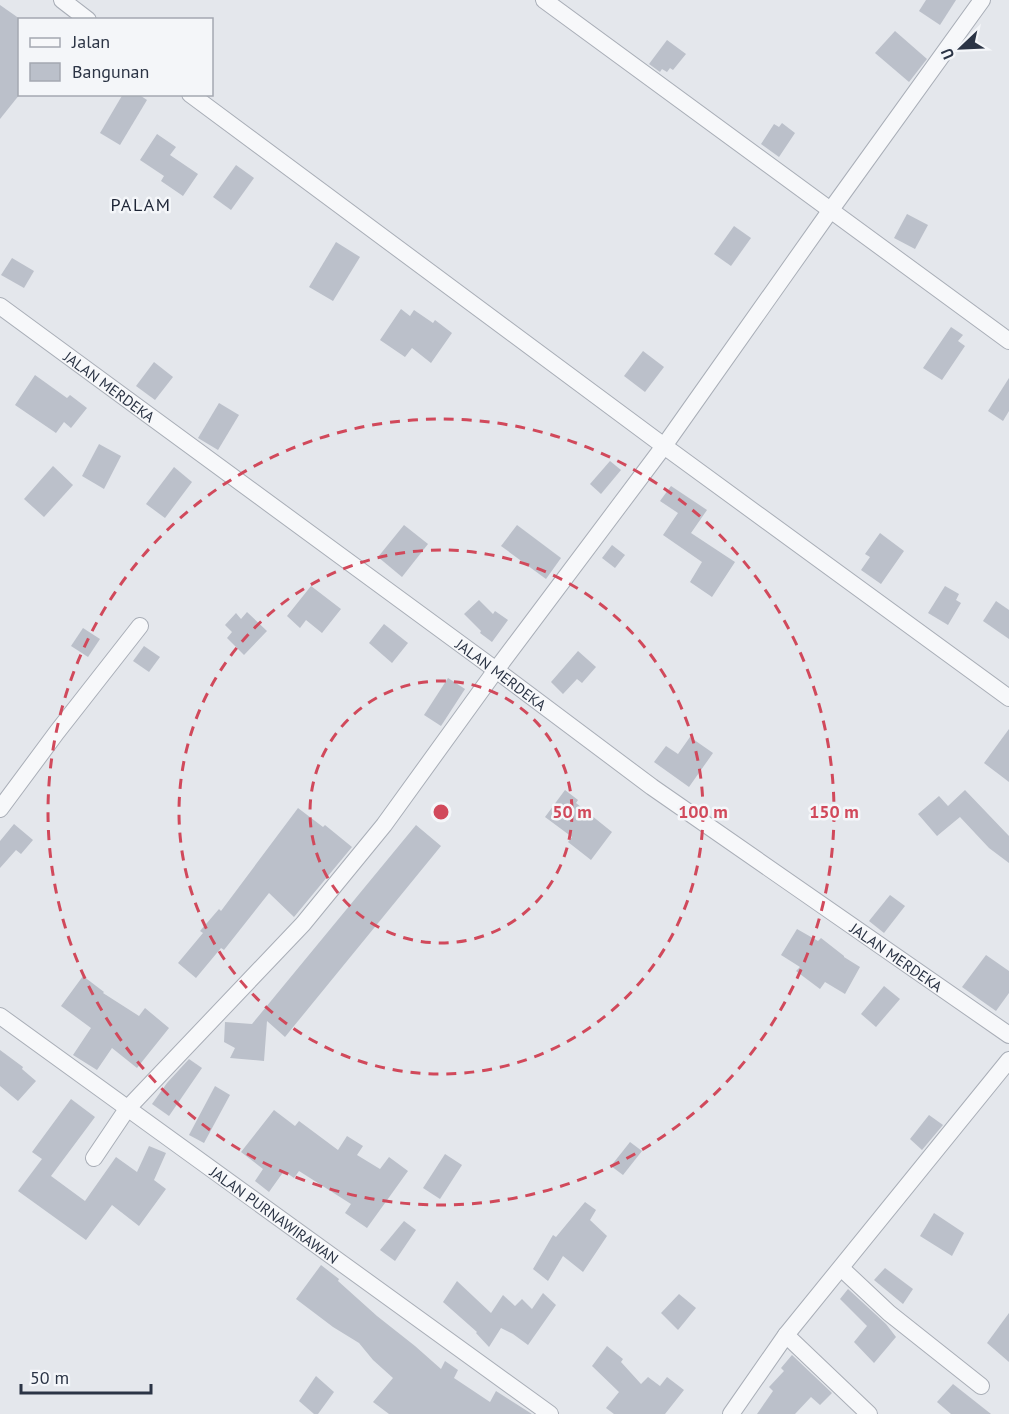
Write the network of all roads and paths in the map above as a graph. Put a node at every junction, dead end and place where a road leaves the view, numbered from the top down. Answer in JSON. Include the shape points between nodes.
{"nodes":[{"id":1,"x":62,"y":0,"type":"edge"},
{"id":2,"x":544,"y":0,"type":"edge"},
{"id":3,"x":982,"y":0,"type":"edge"},
{"id":4,"x":85,"y":18,"type":"edge"},
{"id":5,"x":193,"y":96,"type":"edge"},
{"id":6,"x":830,"y":211,"type":"junction"},
{"id":7,"x":0,"y":306,"type":"edge"},
{"id":8,"x":1009,"y":341,"type":"edge"},
{"id":9,"x":664,"y":446,"type":"junction"},
{"id":10,"x":140,"y":627,"type":"dead end"},
{"id":11,"x":496,"y":670,"type":"junction"},
{"id":12,"x":1009,"y":698,"type":"edge"},
{"id":13,"x":0,"y":809,"type":"edge"},
{"id":14,"x":0,"y":1016,"type":"edge"},
{"id":15,"x":1009,"y":1035,"type":"edge"},
{"id":16,"x":1009,"y":1060,"type":"edge"},
{"id":17,"x":127,"y":1109,"type":"junction"},
{"id":18,"x":94,"y":1158,"type":"dead end"},
{"id":19,"x":841,"y":1268,"type":"junction"},
{"id":20,"x":786,"y":1335,"type":"junction"},
{"id":21,"x":981,"y":1386,"type":"dead end"},
{"id":22,"x":550,"y":1414,"type":"edge"},
{"id":23,"x":731,"y":1414,"type":"edge"},
{"id":24,"x":869,"y":1414,"type":"edge"}],
"edges":[{"from":1,"to":4,"type":"street"},
{"from":2,"to":6,"type":"street"},
{"from":3,"to":6,"type":"street"},
{"from":5,"to":9,"type":"street"},
{"from":6,"to":8,"type":"street"},
{"from":6,"to":9,"type":"street"},
{"from":7,"to":11,"type":"street","name":"JALAN MERDEKA"},
{"from":9,"to":11,"type":"street"},
{"from":9,"to":12,"type":"street"},
{"from":10,"to":13,"type":"street"},
{"from":11,"to":15,"type":"street","name":"JALAN MERDEKA","via":[[652,787]]},
{"from":11,"to":17,"type":"street","via":[[384,825],[303,924]]},
{"from":14,"to":17,"type":"street","name":"JALAN PURNAWIRAWAN"},
{"from":16,"to":19,"type":"street"},
{"from":17,"to":18,"type":"street"},
{"from":17,"to":22,"type":"street","name":"JALAN PURNAWIRAWAN"},
{"from":19,"to":20,"type":"street"},
{"from":19,"to":21,"type":"street","via":[[889,1313]]},
{"from":20,"to":23,"type":"street"},
{"from":20,"to":24,"type":"street"}]}
